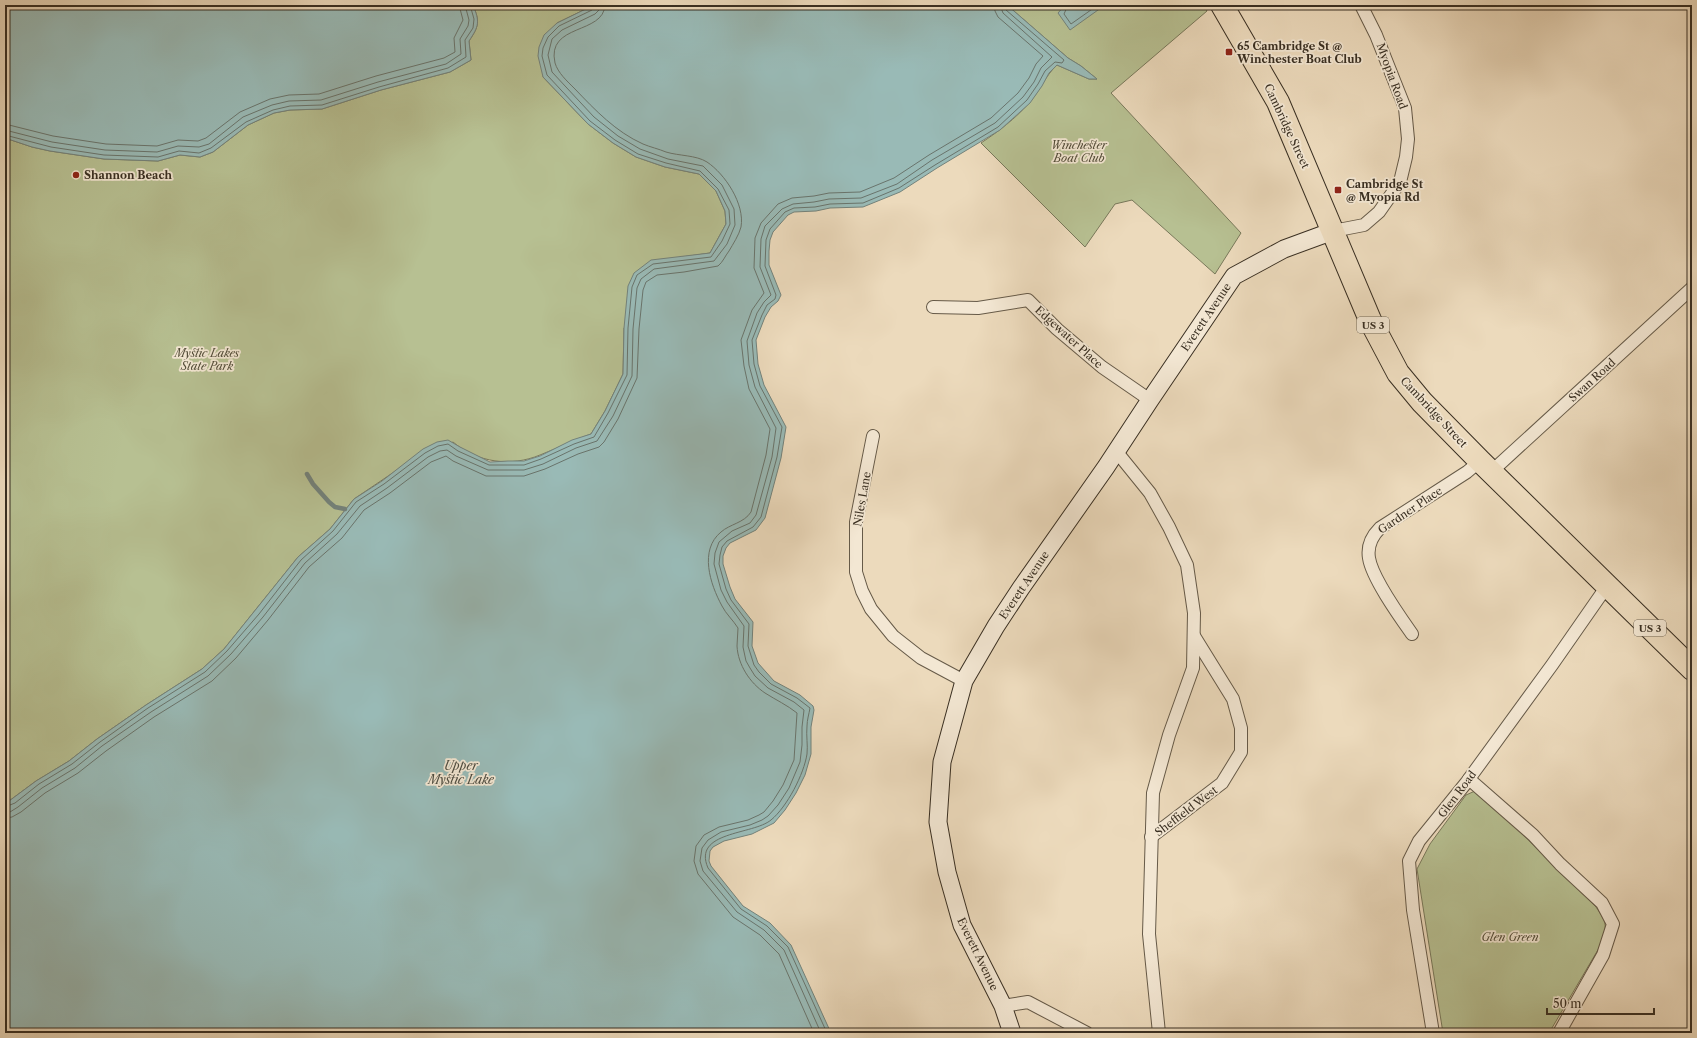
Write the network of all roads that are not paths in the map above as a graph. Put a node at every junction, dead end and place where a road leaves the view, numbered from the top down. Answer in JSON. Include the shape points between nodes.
{"nodes":[{"id":1,"x":1222,"y":5,"type":"edge"},
{"id":2,"x":1361,"y":5,"type":"edge"},
{"id":3,"x":1333,"y":231,"type":"junction"},
{"id":4,"x":1692,"y":288,"type":"edge"},
{"id":5,"x":934,"y":307,"type":"dead end"},
{"id":6,"x":1150,"y":400,"type":"junction"},
{"id":7,"x":873,"y":436,"type":"dead end"},
{"id":8,"x":1116,"y":451,"type":"junction"},
{"id":9,"x":1485,"y":466,"type":"junction"},
{"id":10,"x":1607,"y":586,"type":"junction"},
{"id":11,"x":1412,"y":634,"type":"dead end"},
{"id":12,"x":1194,"y":636,"type":"junction"},
{"id":13,"x":1692,"y":669,"type":"edge"},
{"id":14,"x":964,"y":681,"type":"junction"},
{"id":15,"x":1469,"y":779,"type":"junction"},
{"id":16,"x":1151,"y":837,"type":"junction"},
{"id":17,"x":1003,"y":1006,"type":"junction"},
{"id":18,"x":1012,"y":1033,"type":"edge"},
{"id":19,"x":1086,"y":1033,"type":"edge"},
{"id":20,"x":1159,"y":1033,"type":"edge"},
{"id":21,"x":1434,"y":1033,"type":"edge"},
{"id":22,"x":1559,"y":1033,"type":"edge"}],
"edges":[{"from":1,"to":3,"type":"highway","name":"Cambridge Street","number":"US 3","via":[[1278,102]]},
{"from":2,"to":3,"type":"street","name":"Myopia Road","via":[[1376,35],[1405,108],[1408,139],[1406,157],[1400,182],[1379,212],[1364,225]]},
{"from":3,"to":6,"type":"street","name":"Everett Avenue","via":[[1284,249],[1234,276]]},
{"from":3,"to":9,"type":"highway","name":"Cambridge Street","number":"US 3","via":[[1370,320],[1398,373],[1422,402]]},
{"from":4,"to":9,"type":"street","name":"Swan Road"},
{"from":5,"to":6,"type":"street","name":"Edgewater Place","via":[[978,308],[1028,300],[1057,329],[1102,367]]},
{"from":6,"to":8,"type":"street","name":"Everett Avenue"},
{"from":7,"to":14,"type":"street","name":"Niles Lane","via":[[856,522],[856,572],[862,591],[871,609],[893,636],[921,658]]},
{"from":8,"to":12,"type":"street","name":"Sheffield West","via":[[1150,493],[1187,565],[1194,613]]},
{"from":8,"to":14,"type":"street","name":"Everett Avenue","via":[[1021,588]]},
{"from":9,"to":10,"type":"highway","name":"Cambridge Street","number":"US 3"},
{"from":9,"to":11,"type":"street","name":"Gardner Place","via":[[1467,472],[1380,528],[1369,544],[1369,558],[1373,571]]},
{"from":10,"to":13,"type":"highway","name":"Cambridge Street","number":"US 3"},
{"from":10,"to":15,"type":"street","name":"Glen Road"},
{"from":12,"to":16,"type":"street","name":"Sheffield West","via":[[1193,668],[1169,735],[1153,794]]},
{"from":12,"to":16,"type":"street","name":"Sheffield West","via":[[1233,699],[1241,728],[1241,752],[1222,784]]},
{"from":14,"to":17,"type":"street","name":"Everett Avenue","via":[[942,762],[938,822],[947,872],[962,925]]},
{"from":15,"to":21,"type":"street","name":"Glen Road","via":[[1418,841],[1409,861],[1413,910]]},
{"from":15,"to":22,"type":"street","via":[[1533,835],[1602,903],[1613,924],[1603,955]]},
{"from":16,"to":20,"type":"street","name":"Sheffield West","via":[[1149,934]]},
{"from":17,"to":18,"type":"street","name":"Everett Avenue"},
{"from":17,"to":19,"type":"street","via":[[1028,1002]]}]}
